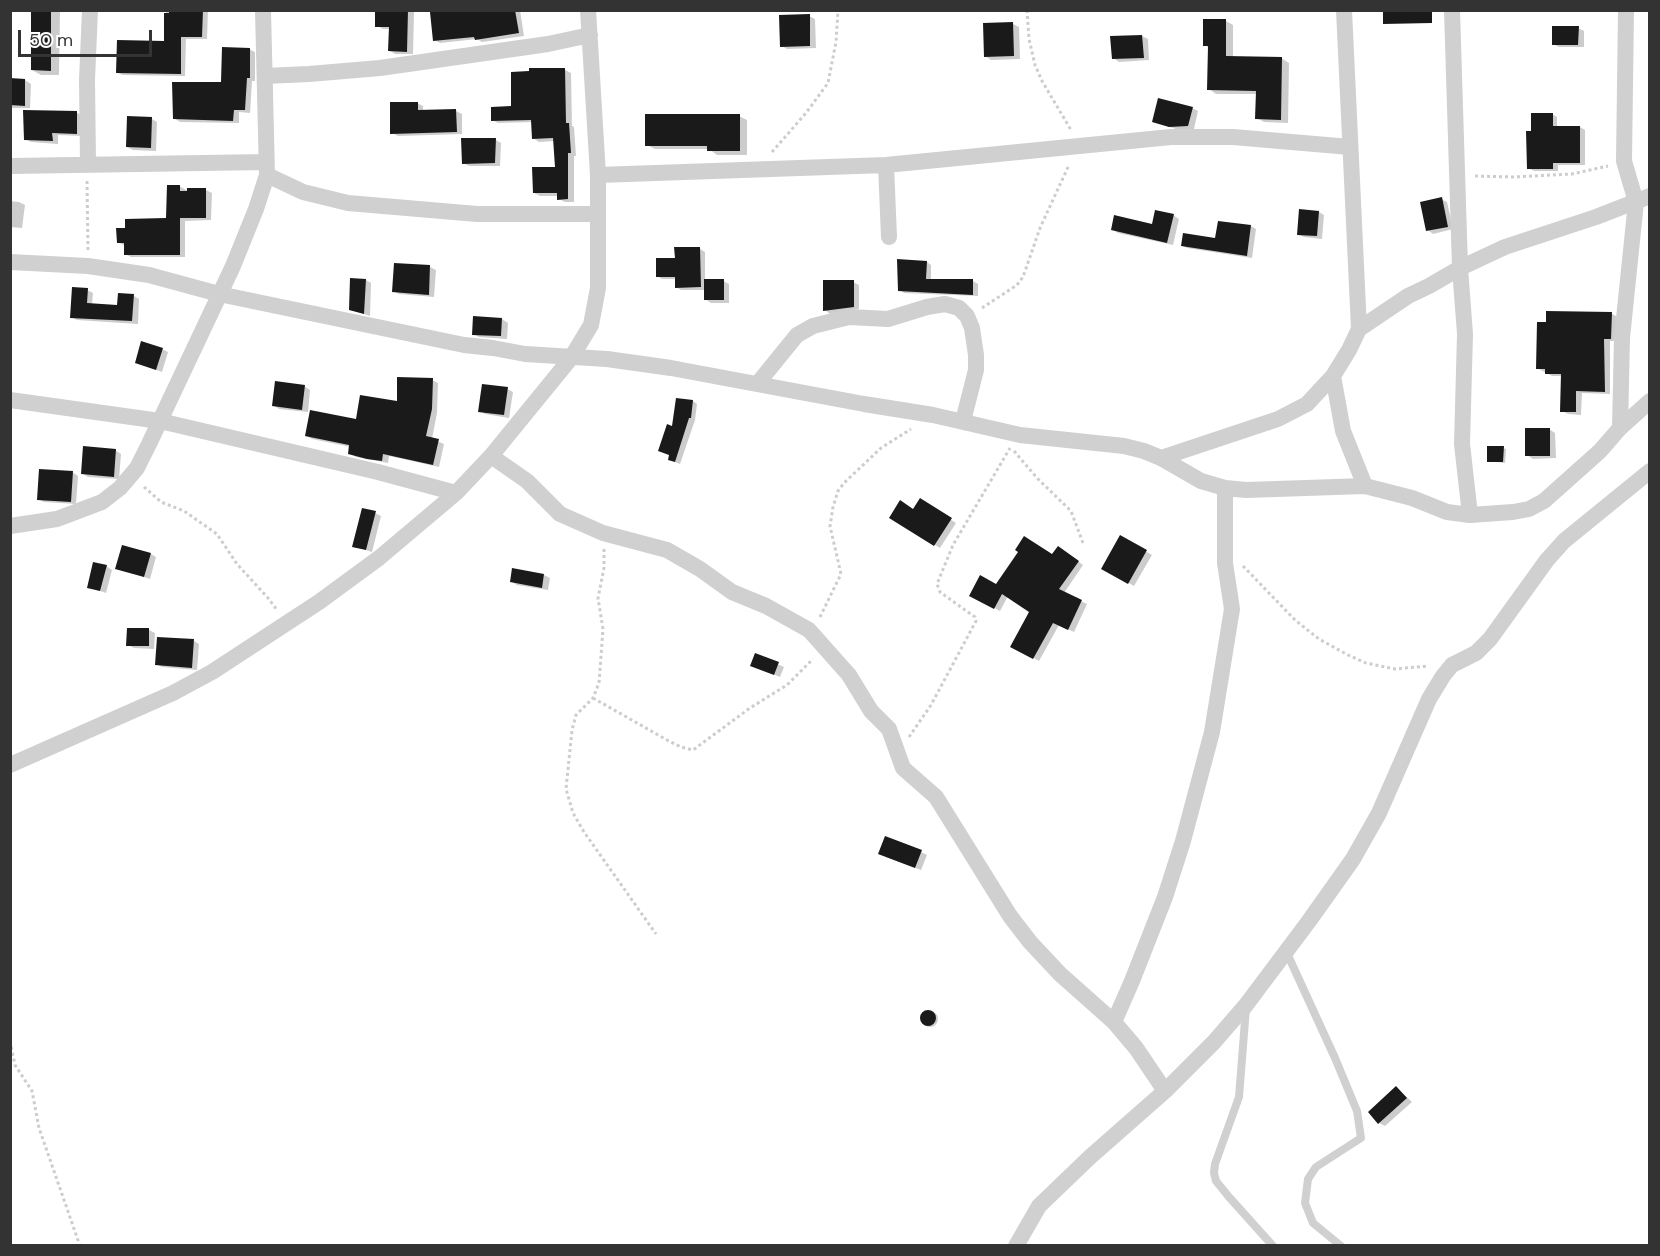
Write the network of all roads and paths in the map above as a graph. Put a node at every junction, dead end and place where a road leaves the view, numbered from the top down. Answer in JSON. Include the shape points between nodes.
{"nodes":[{"id":1,"x":90,"y":10,"type":"edge"},
{"id":2,"x":263,"y":10,"type":"edge"},
{"id":3,"x":588,"y":10,"type":"edge"},
{"id":4,"x":838,"y":10,"type":"edge"},
{"id":5,"x":1027,"y":10,"type":"edge"},
{"id":6,"x":1344,"y":10,"type":"edge"},
{"id":7,"x":1452,"y":10,"type":"edge"},
{"id":8,"x":1626,"y":10,"type":"edge"},
{"id":9,"x":590,"y":35,"type":"junction"},
{"id":10,"x":265,"y":76,"type":"junction"},
{"id":11,"x":1080,"y":145,"type":"junction"},
{"id":12,"x":1350,"y":147,"type":"junction"},
{"id":13,"x":1624,"y":161,"type":"junction"},
{"id":14,"x":88,"y":164,"type":"junction"},
{"id":15,"x":886,"y":165,"type":"junction"},
{"id":16,"x":10,"y":166,"type":"edge"},
{"id":17,"x":266,"y":168,"type":"junction"},
{"id":18,"x":758,"y":170,"type":"junction"},
{"id":19,"x":597,"y":175,"type":"junction"},
{"id":20,"x":1458,"y":175,"type":"junction"},
{"id":21,"x":1643,"y":199,"type":"edge"},
{"id":22,"x":597,"y":214,"type":"junction"},
{"id":23,"x":889,"y":237,"type":"dead end"},
{"id":24,"x":10,"y":262,"type":"edge"},
{"id":25,"x":87,"y":266,"type":"junction"},
{"id":26,"x":1460,"y":268,"type":"junction"},
{"id":27,"x":219,"y":294,"type":"junction"},
{"id":28,"x":967,"y":316,"type":"junction"},
{"id":29,"x":1359,"y":329,"type":"junction"},
{"id":30,"x":571,"y":358,"type":"junction"},
{"id":31,"x":1333,"y":376,"type":"junction"},
{"id":32,"x":758,"y":383,"type":"junction"},
{"id":33,"x":10,"y":400,"type":"edge"},
{"id":34,"x":1650,"y":401,"type":"edge"},
{"id":35,"x":933,"y":415,"type":"junction"},
{"id":36,"x":963,"y":421,"type":"junction"},
{"id":37,"x":160,"y":422,"type":"junction"},
{"id":38,"x":1620,"y":428,"type":"junction"},
{"id":39,"x":1015,"y":441,"type":"junction"},
{"id":40,"x":491,"y":456,"type":"junction"},
{"id":41,"x":1161,"y":458,"type":"junction"},
{"id":42,"x":1650,"y":471,"type":"edge"},
{"id":43,"x":131,"y":475,"type":"junction"},
{"id":44,"x":1365,"y":486,"type":"junction"},
{"id":45,"x":1225,"y":488,"type":"junction"},
{"id":46,"x":456,"y":493,"type":"junction"},
{"id":47,"x":1470,"y":515,"type":"junction"},
{"id":48,"x":10,"y":526,"type":"edge"},
{"id":49,"x":603,"y":533,"type":"junction"},
{"id":50,"x":1083,"y":543,"type":"dead end"},
{"id":51,"x":1240,"y":560,"type":"dead end"},
{"id":52,"x":284,"y":626,"type":"junction"},
{"id":53,"x":809,"y":630,"type":"junction"},
{"id":54,"x":824,"y":645,"type":"junction"},
{"id":55,"x":1452,"y":665,"type":"junction"},
{"id":56,"x":593,"y":698,"type":"junction"},
{"id":57,"x":899,"y":758,"type":"junction"},
{"id":58,"x":10,"y":765,"type":"edge"},
{"id":59,"x":656,"y":934,"type":"dead end"},
{"id":60,"x":1285,"y":951,"type":"junction"},
{"id":61,"x":1246,"y":1005,"type":"junction"},
{"id":62,"x":1114,"y":1022,"type":"junction"},
{"id":63,"x":10,"y":1041,"type":"edge"},
{"id":64,"x":1165,"y":1091,"type":"junction"},
{"id":65,"x":80,"y":1245,"type":"edge"},
{"id":66,"x":1016,"y":1245,"type":"edge"},
{"id":67,"x":1273,"y":1245,"type":"edge"},
{"id":68,"x":1341,"y":1245,"type":"edge"}],
"edges":[{"from":1,"to":14,"type":"street"},
{"from":2,"to":10,"type":"street"},
{"from":3,"to":9,"type":"street"},
{"from":4,"to":18,"type":"path","via":[[828,83]]},
{"from":5,"to":11,"type":"path","via":[[1035,65]]},
{"from":6,"to":12,"type":"street"},
{"from":7,"to":20,"type":"street"},
{"from":8,"to":13,"type":"street"},
{"from":9,"to":10,"type":"street","via":[[380,68]]},
{"from":9,"to":19,"type":"street"},
{"from":10,"to":17,"type":"street"},
{"from":11,"to":12,"type":"street","via":[[1171,136],[1233,136]]},
{"from":11,"to":15,"type":"street"},
{"from":11,"to":28,"type":"path","via":[[1052,200],[1023,277],[1000,298]]},
{"from":12,"to":29,"type":"street"},
{"from":13,"to":20,"type":"path","via":[[1572,174]]},
{"from":13,"to":21,"type":"street"},
{"from":14,"to":16,"type":"street"},
{"from":14,"to":17,"type":"street"},
{"from":14,"to":25,"type":"path"},
{"from":15,"to":18,"type":"street"},
{"from":15,"to":23,"type":"street"},
{"from":17,"to":22,"type":"street","via":[[303,192],[348,203],[477,214]]},
{"from":17,"to":27,"type":"street","via":[[256,209]]},
{"from":18,"to":19,"type":"street"},
{"from":19,"to":22,"type":"street"},
{"from":20,"to":26,"type":"street"},
{"from":21,"to":26,"type":"street","via":[[1505,247]]},
{"from":21,"to":38,"type":"street","via":[[1623,316]]},
{"from":22,"to":30,"type":"street","via":[[595,308],[591,325]]},
{"from":24,"to":25,"type":"street"},
{"from":25,"to":27,"type":"street","via":[[149,275]]},
{"from":26,"to":29,"type":"street"},
{"from":26,"to":47,"type":"street","via":[[1465,344],[1462,444]]},
{"from":27,"to":30,"type":"street","via":[[464,345]]},
{"from":27,"to":37,"type":"street"},
{"from":28,"to":32,"type":"street","via":[[959,308],[945,304],[888,320],[849,317],[823,322],[797,335]]},
{"from":28,"to":36,"type":"street","via":[[976,370]]},
{"from":29,"to":31,"type":"street"},
{"from":30,"to":32,"type":"street","via":[[607,359]]},
{"from":30,"to":40,"type":"street"},
{"from":31,"to":41,"type":"street","via":[[1298,409]]},
{"from":31,"to":44,"type":"street","via":[[1343,431]]},
{"from":32,"to":35,"type":"street"},
{"from":33,"to":37,"type":"street"},
{"from":34,"to":38,"type":"street"},
{"from":35,"to":36,"type":"street"},
{"from":35,"to":53,"type":"path","via":[[881,448],[838,491],[830,526],[841,574]]},
{"from":36,"to":39,"type":"street"},
{"from":37,"to":43,"type":"street"},
{"from":37,"to":46,"type":"street"},
{"from":38,"to":47,"type":"street","via":[[1544,501],[1529,509]]},
{"from":39,"to":41,"type":"street","via":[[1124,446]]},
{"from":39,"to":50,"type":"path","via":[[1037,478],[1071,511]]},
{"from":39,"to":57,"type":"path","via":[[967,519],[937,584],[940,592],[976,621]]},
{"from":40,"to":46,"type":"street"},
{"from":40,"to":49,"type":"street","via":[[527,481],[556,512]]},
{"from":41,"to":45,"type":"street","via":[[1201,481]]},
{"from":42,"to":55,"type":"street","via":[[1564,541],[1490,639],[1476,653]]},
{"from":43,"to":48,"type":"street","via":[[102,502],[57,519]]},
{"from":43,"to":52,"type":"path","via":[[160,502],[184,511],[217,534],[237,564],[268,598]]},
{"from":44,"to":45,"type":"street"},
{"from":44,"to":47,"type":"street","via":[[1447,512]]},
{"from":45,"to":62,"type":"street","via":[[1225,563],[1232,609],[1212,732],[1165,897]]},
{"from":46,"to":52,"type":"street","via":[[379,558]]},
{"from":49,"to":53,"type":"street","via":[[667,550],[732,592]]},
{"from":49,"to":56,"type":"path","via":[[604,568],[598,598],[603,629],[599,683]]},
{"from":51,"to":55,"type":"path","via":[[1295,620],[1348,655],[1395,669]]},
{"from":52,"to":58,"type":"street","via":[[173,693]]},
{"from":53,"to":54,"type":"street"},
{"from":54,"to":56,"type":"path","via":[[787,685],[696,749],[681,747]]},
{"from":54,"to":57,"type":"street","via":[[871,711],[889,729]]},
{"from":55,"to":60,"type":"street","via":[[1429,699],[1353,859]]},
{"from":56,"to":59,"type":"path","via":[[576,715],[572,730],[568,798],[584,832]]},
{"from":57,"to":62,"type":"street","via":[[903,768],[936,797],[1030,942],[1081,995]]},
{"from":60,"to":61,"type":"street"},
{"from":60,"to":68,"type":"lane","via":[[1357,1111],[1361,1138],[1316,1167],[1308,1179],[1305,1203],[1313,1223]]},
{"from":61,"to":64,"type":"street"},
{"from":61,"to":67,"type":"lane","via":[[1239,1097],[1214,1173],[1229,1197]]},
{"from":62,"to":64,"type":"street"},
{"from":63,"to":65,"type":"path","via":[[15,1065],[32,1091],[39,1128]]},
{"from":64,"to":66,"type":"street","via":[[1039,1206]]}]}
